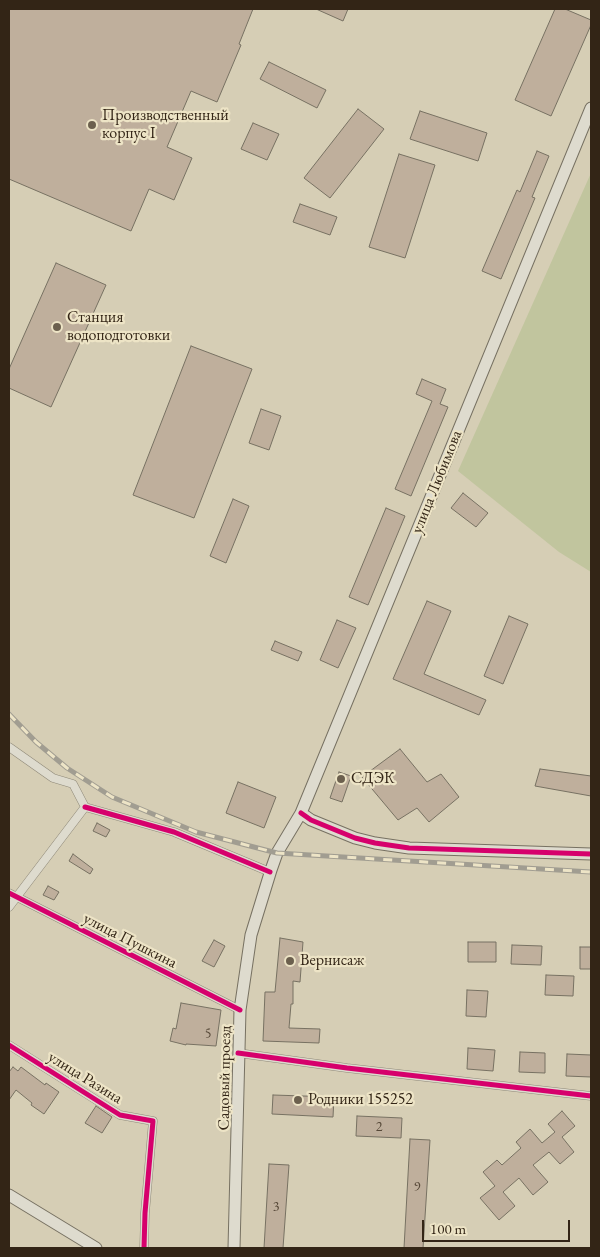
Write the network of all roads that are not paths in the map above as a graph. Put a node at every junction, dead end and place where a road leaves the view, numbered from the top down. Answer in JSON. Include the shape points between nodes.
{"nodes":[{"id":1,"x":591,"y":108,"type":"edge"},
{"id":2,"x":9,"y":747,"type":"edge"},
{"id":3,"x":85,"y":807,"type":"junction"},
{"id":4,"x":301,"y":813,"type":"junction"},
{"id":5,"x":277,"y":853,"type":"joint"},
{"id":6,"x":591,"y":854,"type":"edge"},
{"id":7,"x":270,"y":872,"type":"junction"},
{"id":8,"x":12,"y":895,"type":"edge"},
{"id":9,"x":9,"y":907,"type":"edge"},
{"id":10,"x":240,"y":1010,"type":"junction"},
{"id":11,"x":9,"y":1045,"type":"edge"},
{"id":12,"x":238,"y":1052,"type":"junction"},
{"id":13,"x":591,"y":1096,"type":"edge"},
{"id":14,"x":9,"y":1195,"type":"edge"},
{"id":15,"x":96,"y":1248,"type":"edge"},
{"id":16,"x":144,"y":1248,"type":"edge"},
{"id":17,"x":234,"y":1248,"type":"edge"}],
"edges":[{"from":1,"to":4,"type":"main road","name":"улица Любимова"},
{"from":2,"to":3,"type":"street","via":[[53,778],[73,784]]},
{"from":3,"to":7,"type":"street","via":[[174,832]]},
{"from":3,"to":8,"type":"street"},
{"from":4,"to":5,"type":"main road","name":"улица Любимова"},
{"from":4,"to":6,"type":"main road","via":[[355,838],[409,848]]},
{"from":5,"to":7,"type":"main road","name":"Садовый проезд"},
{"from":7,"to":10,"type":"main road","name":"Садовый проезд","via":[[251,935]]},
{"from":8,"to":9,"type":"street"},
{"from":8,"to":10,"type":"street","name":"улица Пушкина"},
{"from":10,"to":12,"type":"main road","name":"Садовый проезд"},
{"from":11,"to":16,"type":"street","name":"улица Разина","via":[[120,1115],[153,1121]]},
{"from":12,"to":13,"type":"street"},
{"from":12,"to":17,"type":"main road","name":"Садовый проезд"},
{"from":14,"to":15,"type":"main road"}]}
